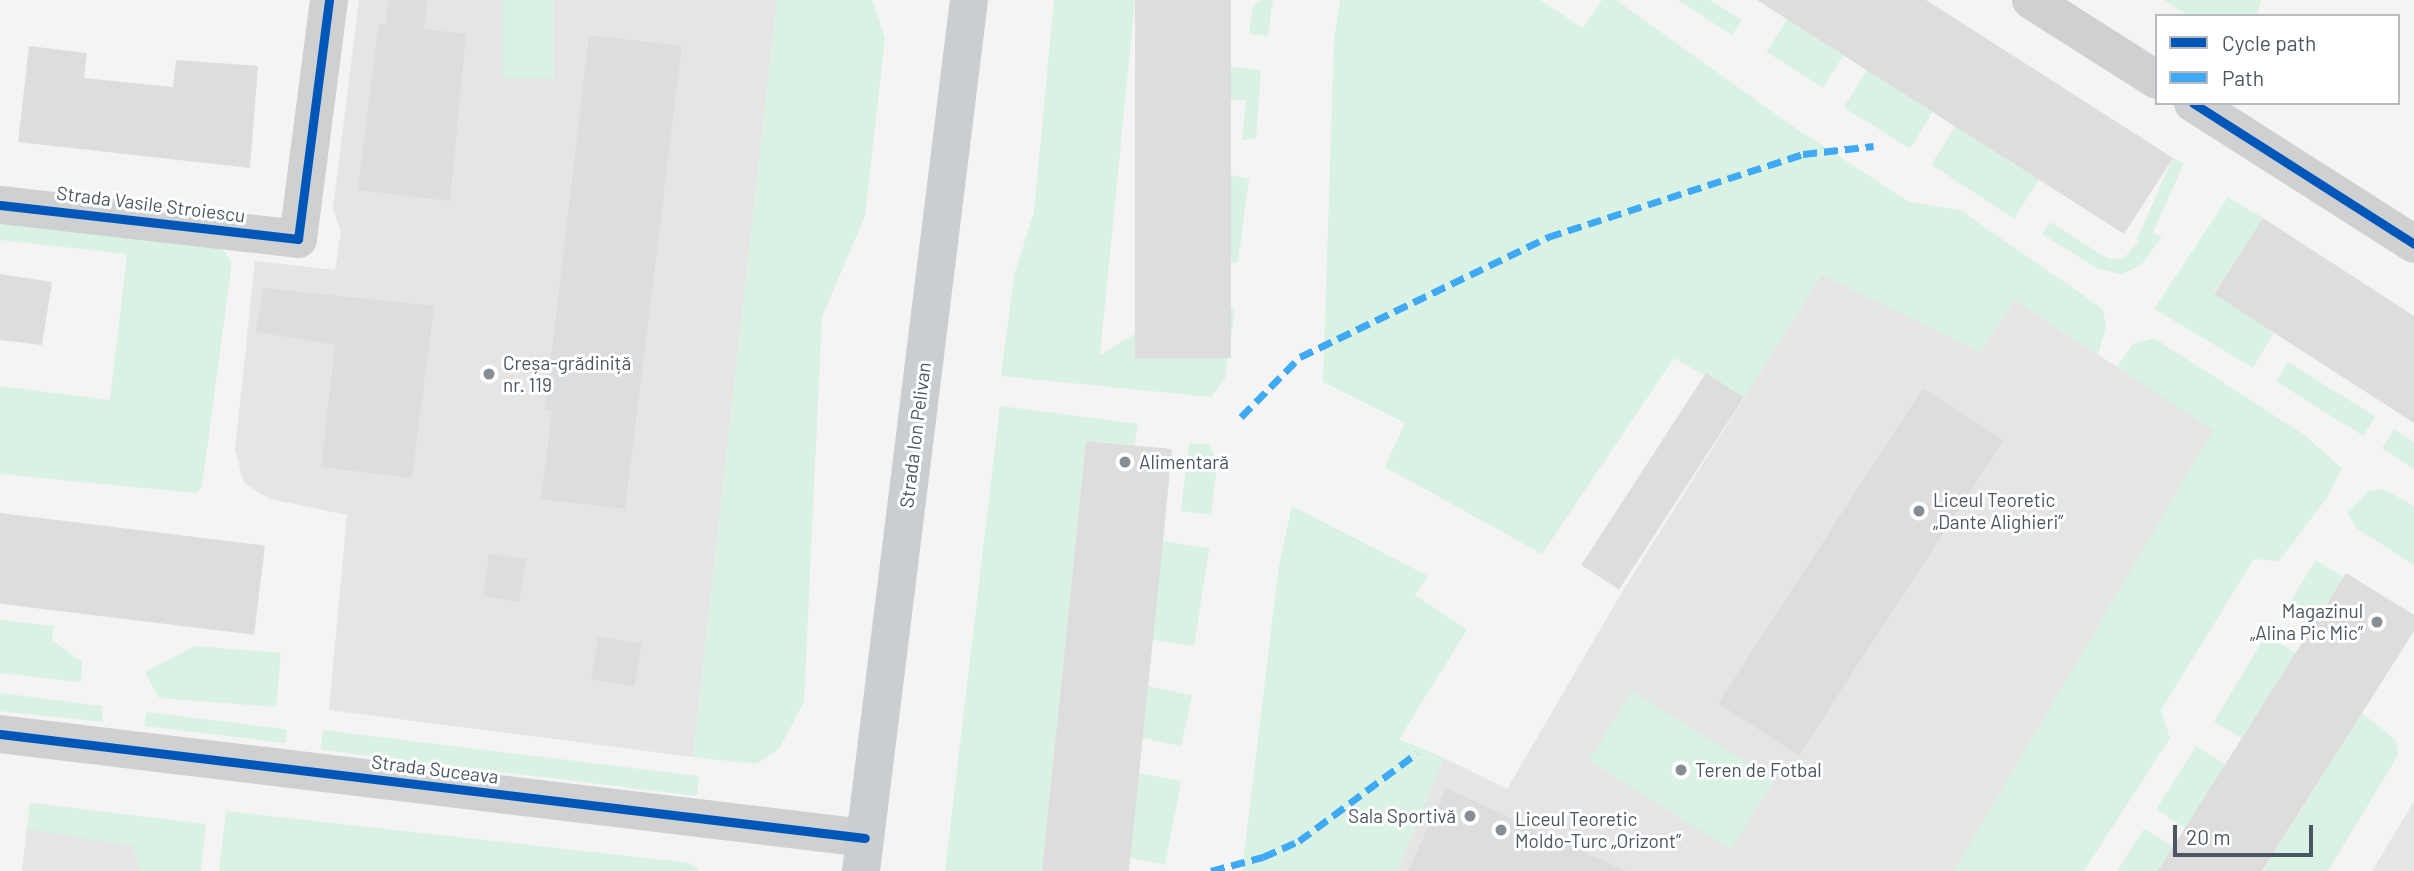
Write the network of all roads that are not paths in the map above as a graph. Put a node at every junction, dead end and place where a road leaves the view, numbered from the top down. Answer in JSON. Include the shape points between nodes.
{"nodes":[{"id":1,"x":329,"y":0,"type":"edge"},
{"id":2,"x":970,"y":0,"type":"edge"},
{"id":3,"x":2031,"y":0,"type":"edge"},
{"id":4,"x":2155,"y":79,"type":"edge"},
{"id":5,"x":2196,"y":105,"type":"edge"},
{"id":6,"x":0,"y":205,"type":"edge"},
{"id":7,"x":2414,"y":244,"type":"edge"},
{"id":8,"x":0,"y":734,"type":"edge"},
{"id":9,"x":863,"y":855,"type":"edge"}],
"edges":[{"from":1,"to":6,"type":"street","name":"Strada Vasile Stroiescu","via":[[298,239]]},
{"from":2,"to":9,"type":"main road","name":"Strada Ion Pelivan"},
{"from":3,"to":4,"type":"street"},
{"from":5,"to":7,"type":"street"},
{"from":8,"to":9,"type":"street","name":"Strada Suceava"}]}
